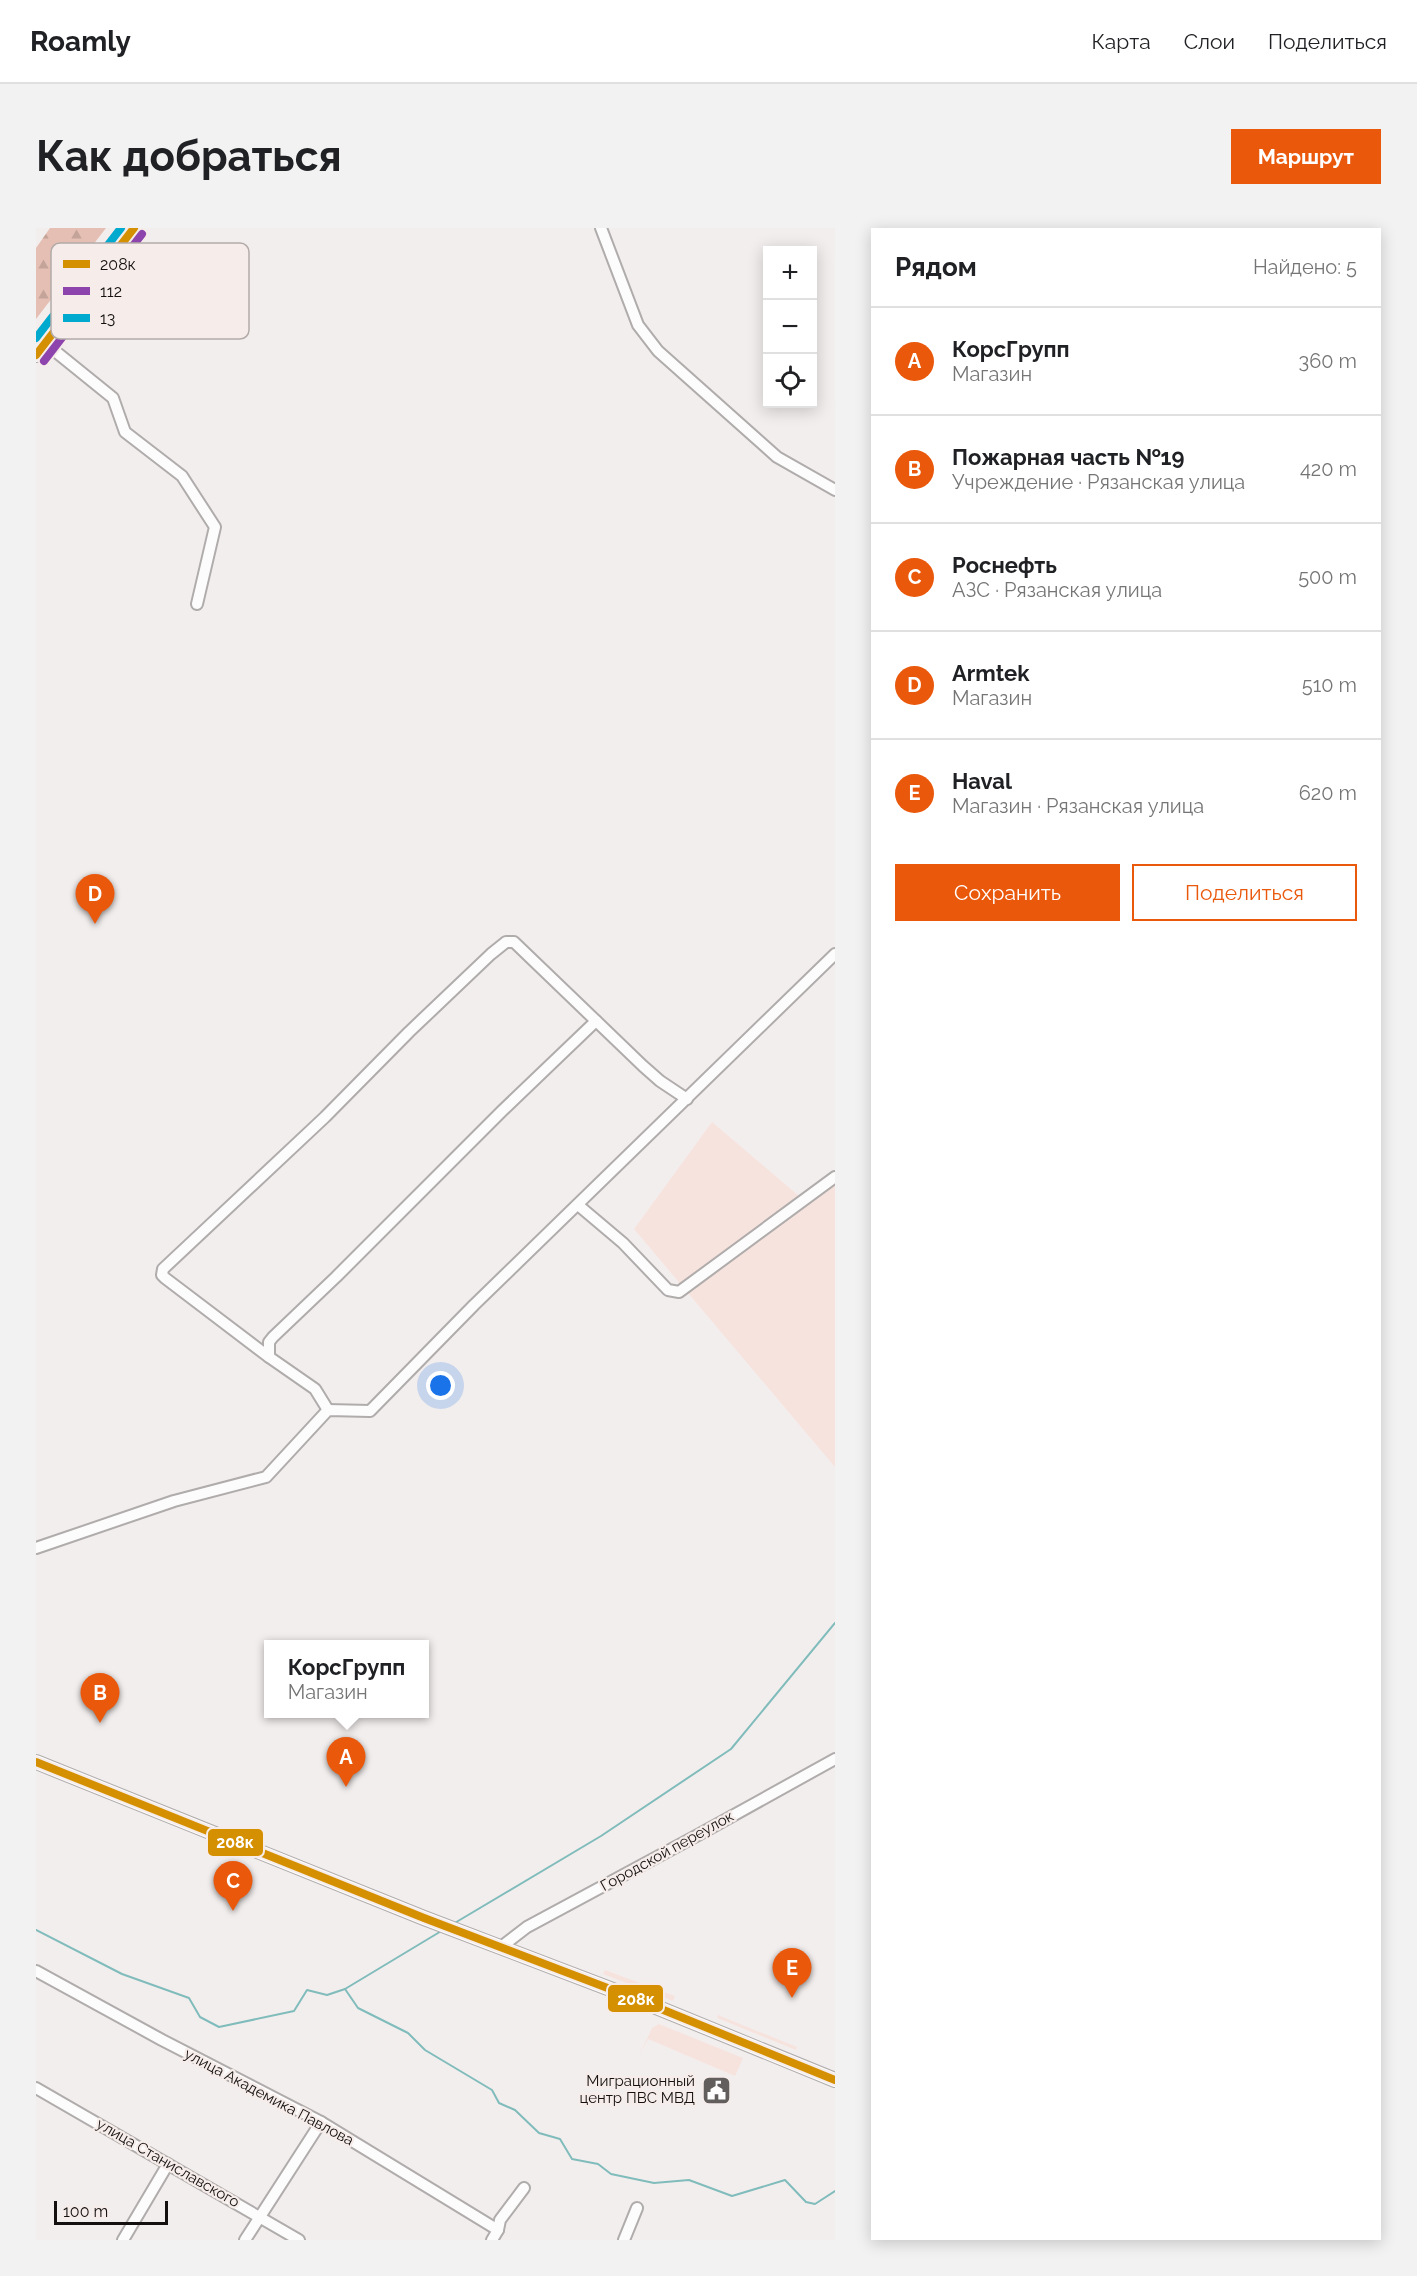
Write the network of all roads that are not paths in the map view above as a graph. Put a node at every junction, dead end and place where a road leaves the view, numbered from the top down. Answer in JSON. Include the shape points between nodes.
{"nodes":[{"id":1,"x":134,"y":228,"type":"edge"},
{"id":2,"x":601,"y":228,"type":"edge"},
{"id":3,"x":122,"y":243,"type":"edge"},
{"id":4,"x":51,"y":335,"type":"edge"},
{"id":5,"x":45,"y":343,"type":"junction"},
{"id":6,"x":36,"y":355,"type":"edge"},
{"id":7,"x":835,"y":490,"type":"edge"},
{"id":8,"x":197,"y":604,"type":"dead end"},
{"id":9,"x":835,"y":954,"type":"edge"},
{"id":10,"x":596,"y":1021,"type":"junction"},
{"id":11,"x":687,"y":1099,"type":"junction"},
{"id":12,"x":835,"y":1177,"type":"edge"},
{"id":13,"x":578,"y":1205,"type":"junction"},
{"id":14,"x":269,"y":1357,"type":"junction"},
{"id":15,"x":328,"y":1410,"type":"junction"},
{"id":16,"x":36,"y":1548,"type":"edge"},
{"id":17,"x":835,"y":1759,"type":"edge"},
{"id":18,"x":36,"y":1762,"type":"edge"},
{"id":19,"x":501,"y":1947,"type":"junction"},
{"id":20,"x":36,"y":1971,"type":"edge"},
{"id":21,"x":835,"y":2080,"type":"edge"},
{"id":22,"x":36,"y":2088,"type":"edge"},
{"id":23,"x":321,"y":2122,"type":"junction"},
{"id":24,"x":168,"y":2164,"type":"junction"},
{"id":25,"x":524,"y":2188,"type":"dead end"},
{"id":26,"x":636,"y":2208,"type":"dead end"},
{"id":27,"x":259,"y":2216,"type":"junction"},
{"id":28,"x":498,"y":2230,"type":"junction"},
{"id":29,"x":123,"y":2240,"type":"edge"},
{"id":30,"x":245,"y":2240,"type":"edge"},
{"id":31,"x":299,"y":2240,"type":"edge"},
{"id":32,"x":492,"y":2240,"type":"edge"},
{"id":33,"x":624,"y":2240,"type":"edge"}],
"edges":[{"from":1,"to":3,"type":"main road"},
{"from":2,"to":7,"type":"street","via":[[638,326],[658,351],[777,457]]},
{"from":4,"to":5,"type":"main road"},
{"from":5,"to":6,"type":"main road"},
{"from":5,"to":8,"type":"street","via":[[113,398],[125,432],[182,476],[215,527]]},
{"from":9,"to":11,"type":"street"},
{"from":10,"to":11,"type":"street","via":[[660,1081]]},
{"from":10,"to":14,"type":"street","via":[[273,1337]]},
{"from":10,"to":14,"type":"street","via":[[514,942],[502,945],[163,1269],[165,1278]]},
{"from":11,"to":13,"type":"street"},
{"from":12,"to":13,"type":"street","via":[[679,1292],[668,1290],[623,1243]]},
{"from":13,"to":15,"type":"street","via":[[370,1411]]},
{"from":14,"to":15,"type":"street","via":[[315,1389]]},
{"from":15,"to":16,"type":"street","via":[[266,1477],[174,1501]]},
{"from":17,"to":19,"type":"street","name":"Городской переулок","via":[[527,1927]]},
{"from":18,"to":19,"type":"main road"},
{"from":19,"to":21,"type":"main road"},
{"from":20,"to":23,"type":"street","name":"улица Академика Павлова"},
{"from":22,"to":24,"type":"street","name":"улица Станиславского"},
{"from":23,"to":27,"type":"street"},
{"from":23,"to":28,"type":"street","name":"улица Академика Павлова"},
{"from":24,"to":27,"type":"street","name":"улица Станиславского"},
{"from":24,"to":29,"type":"street"},
{"from":25,"to":28,"type":"street","via":[[500,2220]]},
{"from":26,"to":33,"type":"street"},
{"from":27,"to":30,"type":"street"},
{"from":27,"to":31,"type":"street","name":"улица Станиславского"},
{"from":28,"to":32,"type":"street"}]}
